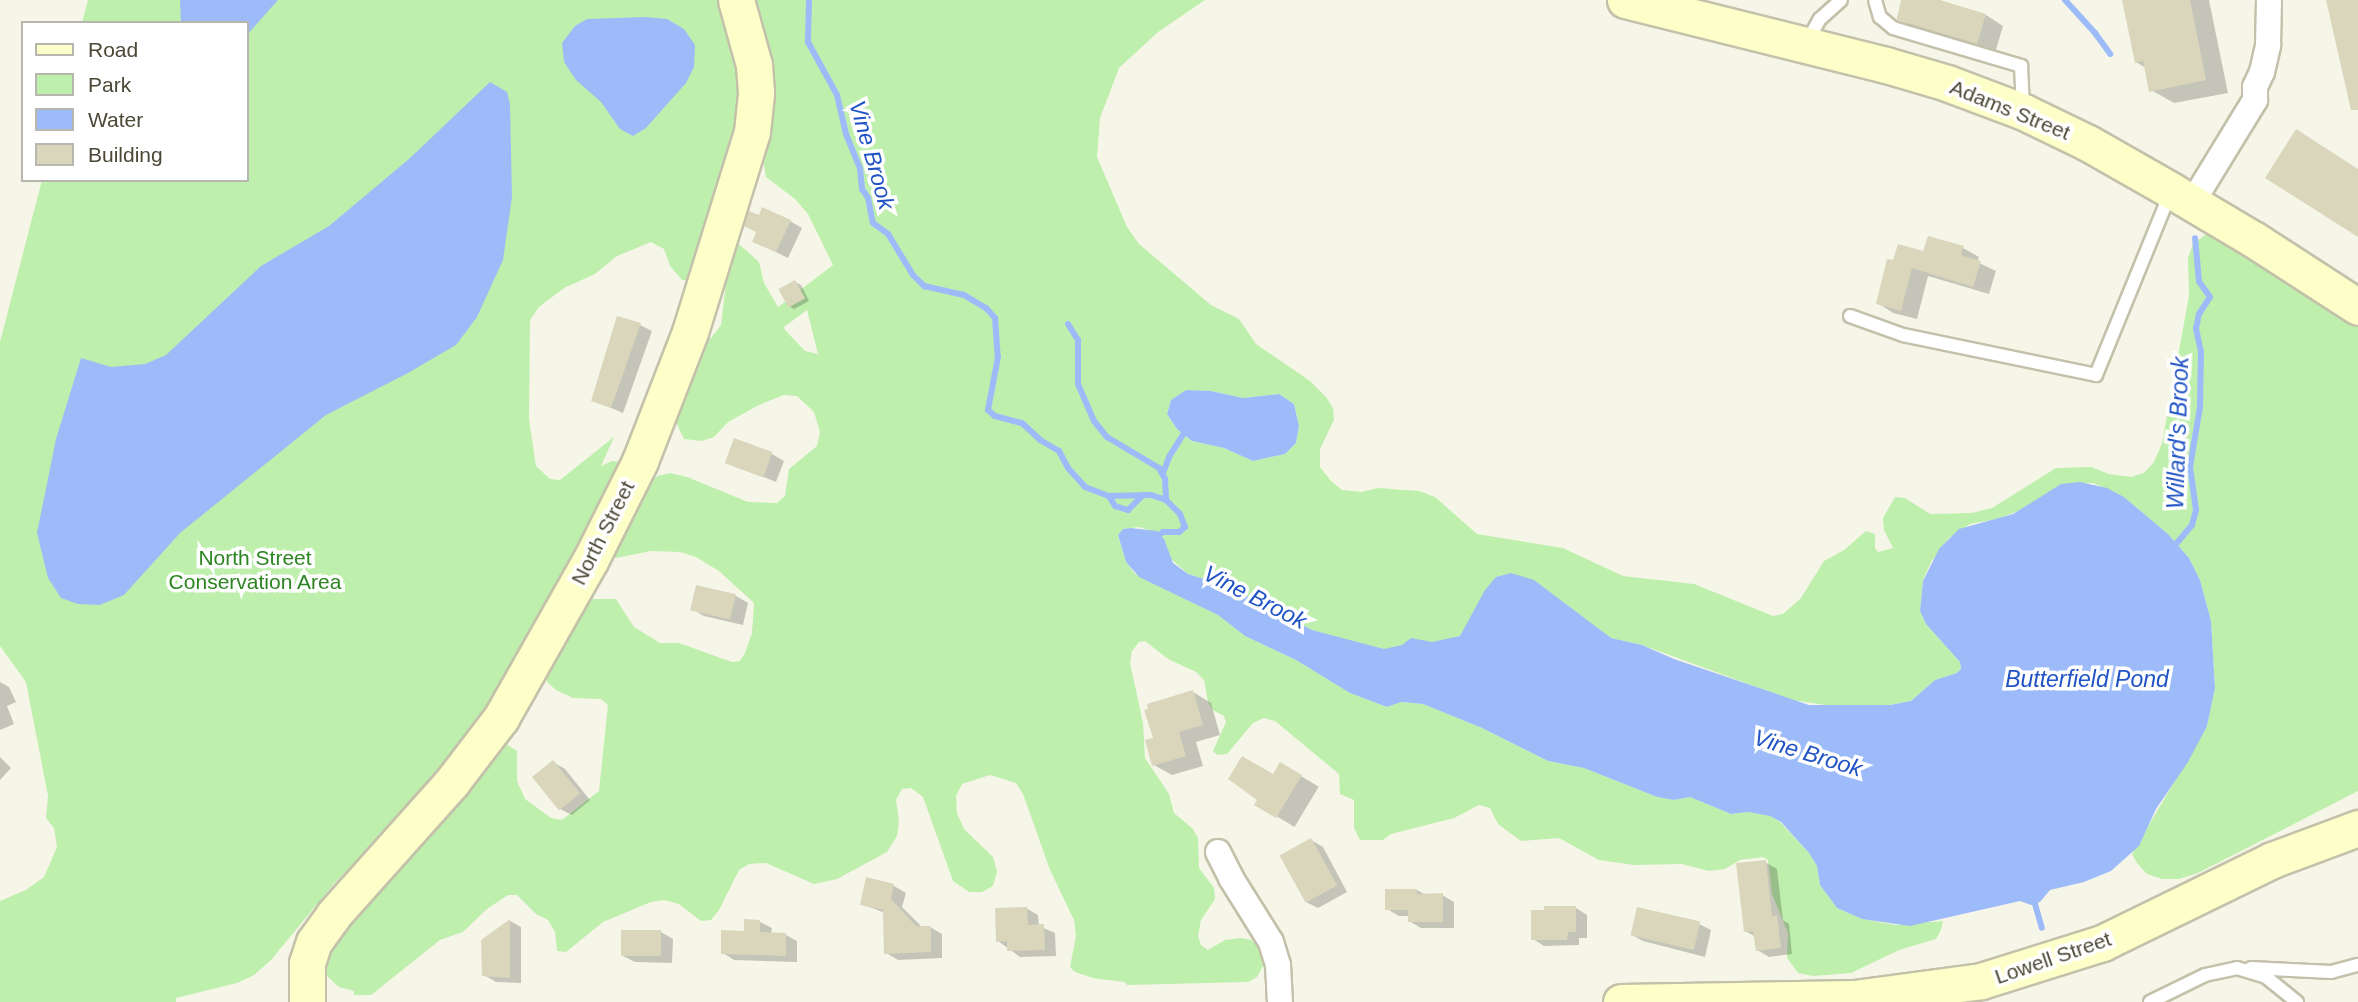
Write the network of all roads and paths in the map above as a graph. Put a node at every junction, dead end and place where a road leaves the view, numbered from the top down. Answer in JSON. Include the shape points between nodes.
{"nodes":[{"id":1,"x":736,"y":0,"type":"edge"},
{"id":2,"x":1625,"y":0,"type":"edge"},
{"id":3,"x":1841,"y":0,"type":"edge"},
{"id":4,"x":1875,"y":0,"type":"edge"},
{"id":5,"x":2269,"y":0,"type":"edge"},
{"id":6,"x":1806,"y":45,"type":"junction"},
{"id":7,"x":2024,"y":112,"type":"junction"},
{"id":8,"x":2182,"y":197,"type":"junction"},
{"id":9,"x":2358,"y":307,"type":"edge"},
{"id":10,"x":1850,"y":316,"type":"dead end"},
{"id":11,"x":2358,"y":818,"type":"edge"},
{"id":12,"x":2343,"y":833,"type":"edge"},
{"id":13,"x":1218,"y":852,"type":"dead end"},
{"id":14,"x":2358,"y":965,"type":"edge"},
{"id":15,"x":2237,"y":968,"type":"junction"},
{"id":16,"x":307,"y":1002,"type":"edge"},
{"id":17,"x":1280,"y":1002,"type":"edge"},
{"id":18,"x":1621,"y":1002,"type":"edge"},
{"id":19,"x":2150,"y":1002,"type":"edge"},
{"id":20,"x":2297,"y":1002,"type":"edge"}],
"edges":[{"from":1,"to":16,"type":"main road","name":"North Street","via":[[754,65],[757,93],[752,132],[687,341],[647,445],[590,561],[500,718],[452,782],[314,942],[307,963]]},
{"from":2,"to":6,"type":"main road","name":"Adams Street"},
{"from":3,"to":6,"type":"lane","via":[[1820,19]]},
{"from":4,"to":7,"type":"lane","via":[[1880,17],[1893,28],[2021,66]]},
{"from":5,"to":8,"type":"street","via":[[2268,45],[2255,100]]},
{"from":6,"to":7,"type":"main road","name":"Adams Street","via":[[1928,77]]},
{"from":7,"to":8,"type":"main road","name":"Adams Street"},
{"from":8,"to":9,"type":"main road","name":"Adams Street"},
{"from":8,"to":10,"type":"lane","via":[[2096,375],[1903,335]]},
{"from":11,"to":12,"type":"main road","name":"Lowell Street"},
{"from":12,"to":18,"type":"main road","name":"Lowell Street","via":[[2255,868],[2148,923],[2041,965],[1941,989],[1854,998]]},
{"from":13,"to":17,"type":"street","via":[[1271,942],[1278,965]]},
{"from":14,"to":15,"type":"lane","via":[[2331,972]]},
{"from":15,"to":19,"type":"lane","via":[[2205,975]]},
{"from":15,"to":20,"type":"lane","via":[[2266,977]]}]}
